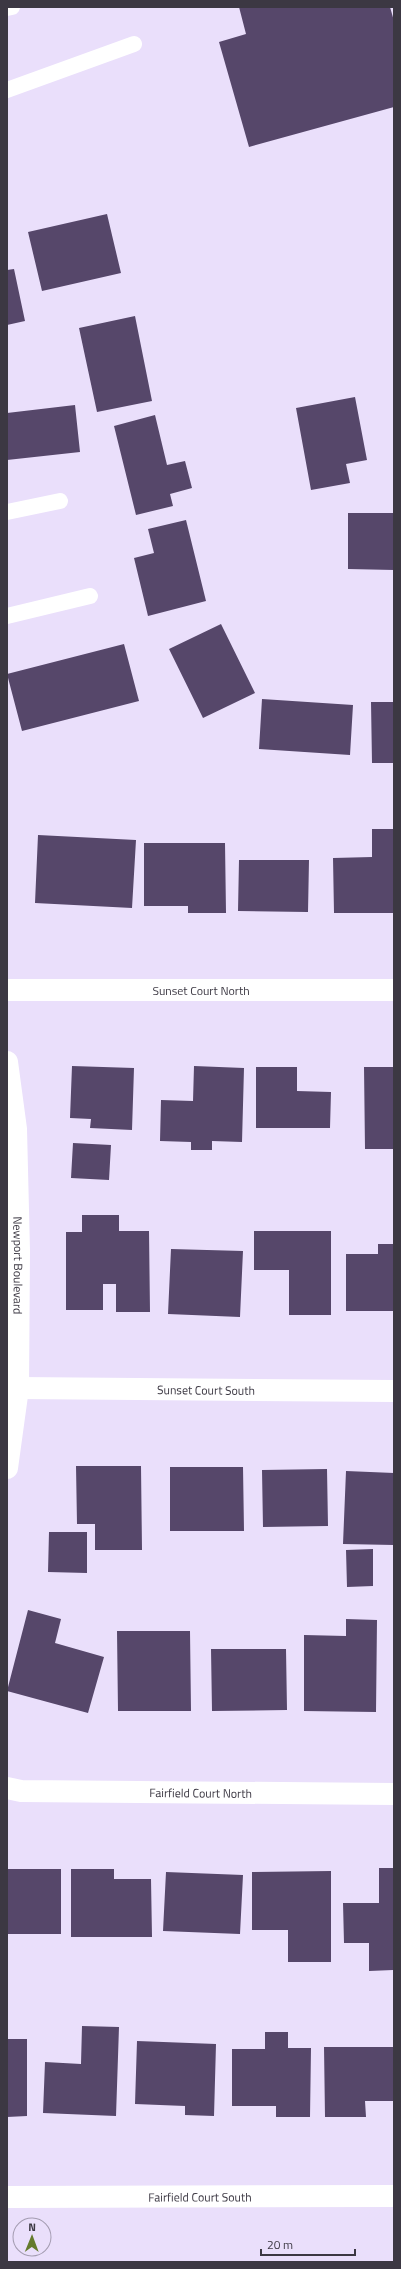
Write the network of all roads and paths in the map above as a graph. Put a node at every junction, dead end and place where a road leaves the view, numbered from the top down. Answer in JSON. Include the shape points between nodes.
{"nodes":[{"id":1,"x":12,"y":7,"type":"edge"},
{"id":2,"x":7,"y":8,"type":"edge"},
{"id":3,"x":134,"y":44,"type":"dead end"},
{"id":4,"x":7,"y":90,"type":"edge"},
{"id":5,"x":60,"y":501,"type":"dead end"},
{"id":6,"x":7,"y":512,"type":"edge"},
{"id":7,"x":90,"y":596,"type":"dead end"},
{"id":8,"x":7,"y":616,"type":"edge"},
{"id":9,"x":7,"y":990,"type":"edge"},
{"id":10,"x":394,"y":990,"type":"edge"},
{"id":11,"x":7,"y":1062,"type":"edge"},
{"id":12,"x":18,"y":1388,"type":"junction"},
{"id":13,"x":394,"y":1391,"type":"edge"},
{"id":14,"x":7,"y":1468,"type":"edge"},
{"id":15,"x":7,"y":1788,"type":"edge"},
{"id":16,"x":394,"y":1794,"type":"edge"},
{"id":17,"x":394,"y":2196,"type":"edge"},
{"id":18,"x":7,"y":2197,"type":"edge"}],
"edges":[{"from":1,"to":2,"type":"lane"},
{"from":3,"to":4,"type":"lane"},
{"from":5,"to":6,"type":"lane"},
{"from":7,"to":8,"type":"lane"},
{"from":9,"to":10,"type":"street","name":"Sunset Court North"},
{"from":11,"to":12,"type":"street","name":"Newport Boulevard","via":[[16,1129],[19,1251]]},
{"from":12,"to":13,"type":"street","name":"Sunset Court South"},
{"from":12,"to":14,"type":"street","name":"Newport Boulevard"},
{"from":15,"to":16,"type":"street","name":"Fairfield Court North","via":[[20,1791]]},
{"from":17,"to":18,"type":"street","name":"Fairfield Court South"}]}
